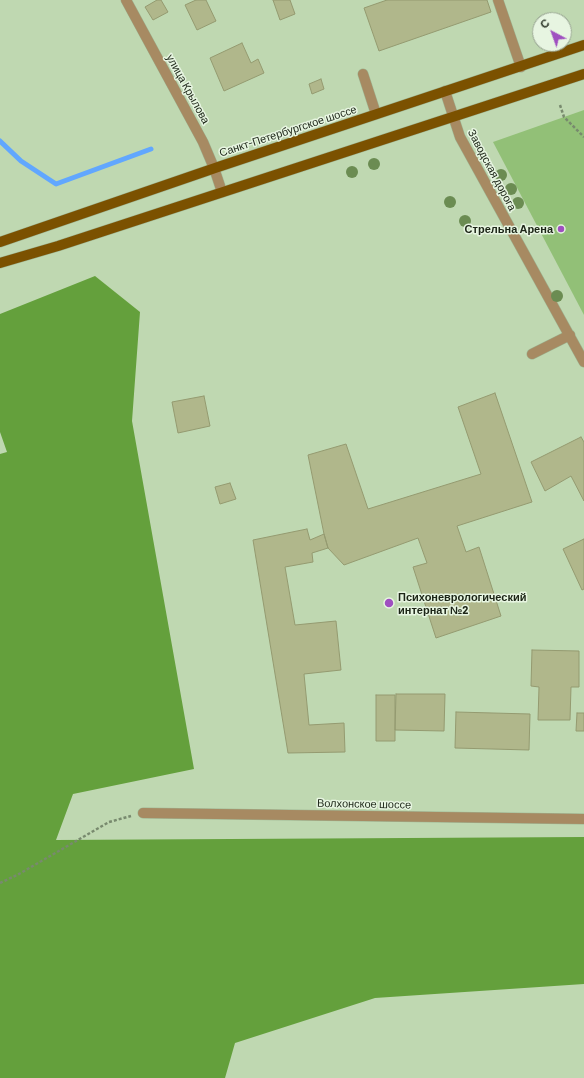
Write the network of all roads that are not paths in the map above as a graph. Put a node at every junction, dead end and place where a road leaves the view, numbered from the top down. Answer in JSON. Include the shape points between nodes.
{"nodes":[{"id":1,"x":126,"y":0,"type":"edge"},
{"id":2,"x":498,"y":0,"type":"edge"},
{"id":3,"x":584,"y":45,"type":"edge"},
{"id":4,"x":521,"y":67,"type":"junction"},
{"id":5,"x":363,"y":74,"type":"dead end"},
{"id":6,"x":584,"y":74,"type":"edge"},
{"id":7,"x":445,"y":91,"type":"junction"},
{"id":8,"x":376,"y":114,"type":"junction"},
{"id":9,"x":453,"y":116,"type":"junction"},
{"id":10,"x":214,"y":168,"type":"junction"},
{"id":11,"x":222,"y":192,"type":"junction"},
{"id":12,"x":0,"y":242,"type":"edge"},
{"id":13,"x":0,"y":263,"type":"edge"},
{"id":14,"x":570,"y":335,"type":"junction"},
{"id":15,"x":532,"y":354,"type":"dead end"},
{"id":16,"x":584,"y":362,"type":"edge"},
{"id":17,"x":143,"y":813,"type":"road end"},
{"id":18,"x":584,"y":819,"type":"edge"}],
"edges":[{"from":1,"to":10,"type":"street","name":"улица Крылова","via":[[203,142]]},
{"from":2,"to":4,"type":"street"},
{"from":3,"to":4,"type":"main road","name":"Санкт-Петербургское шоссе"},
{"from":4,"to":7,"type":"main road","name":"Санкт-Петербургское шоссе"},
{"from":5,"to":8,"type":"street"},
{"from":6,"to":9,"type":"main road"},
{"from":7,"to":8,"type":"main road","name":"Санкт-Петербургское шоссе"},
{"from":7,"to":9,"type":"street","name":"Заводская дорога"},
{"from":8,"to":10,"type":"main road","name":"Санкт-Петербургское шоссе"},
{"from":9,"to":11,"type":"main road"},
{"from":9,"to":14,"type":"street","name":"Заводская дорога","via":[[466,149]]},
{"from":10,"to":11,"type":"street","name":"улица Крылова"},
{"from":10,"to":12,"type":"main road","name":"Санкт-Петербургское шоссе"},
{"from":11,"to":13,"type":"main road"},
{"from":14,"to":15,"type":"street"},
{"from":14,"to":16,"type":"street","name":"Заводская дорога"},
{"from":17,"to":18,"type":"street","name":"Волхонское шоссе"}]}
